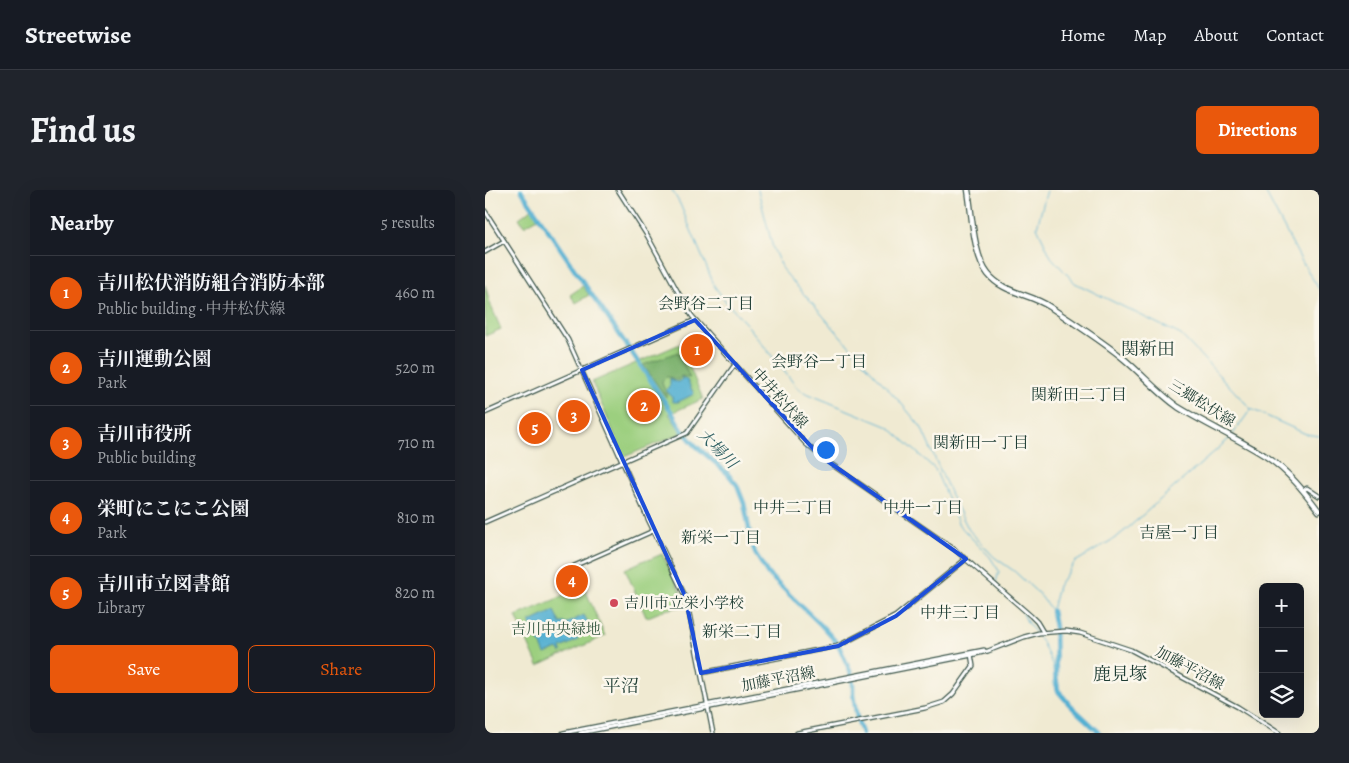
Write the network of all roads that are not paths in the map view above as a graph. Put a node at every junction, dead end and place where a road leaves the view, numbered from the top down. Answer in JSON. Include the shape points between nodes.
{"nodes":[{"id":1,"x":618,"y":190,"type":"edge"},
{"id":2,"x":968,"y":190,"type":"edge"},
{"id":3,"x":485,"y":211,"type":"edge"},
{"id":4,"x":504,"y":241,"type":"junction"},
{"id":5,"x":485,"y":252,"type":"edge"},
{"id":6,"x":695,"y":320,"type":"junction"},
{"id":7,"x":735,"y":365,"type":"junction"},
{"id":8,"x":582,"y":370,"type":"junction"},
{"id":9,"x":485,"y":413,"type":"edge"},
{"id":10,"x":622,"y":461,"type":"junction"},
{"id":11,"x":1304,"y":490,"type":"junction"},
{"id":12,"x":1319,"y":496,"type":"edge"},
{"id":13,"x":1319,"y":511,"type":"edge"},
{"id":14,"x":485,"y":522,"type":"edge"},
{"id":15,"x":653,"y":531,"type":"junction"},
{"id":16,"x":966,"y":559,"type":"junction"},
{"id":17,"x":574,"y":566,"type":"dead end"},
{"id":18,"x":1043,"y":632,"type":"junction"},
{"id":19,"x":971,"y":654,"type":"junction"},
{"id":20,"x":701,"y":673,"type":"junction"},
{"id":21,"x":708,"y":706,"type":"junction"},
{"id":22,"x":563,"y":733,"type":"edge"},
{"id":23,"x":579,"y":733,"type":"edge"},
{"id":24,"x":713,"y":733,"type":"edge"},
{"id":25,"x":797,"y":733,"type":"edge"},
{"id":26,"x":1279,"y":733,"type":"edge"}],
"edges":[{"from":1,"to":6,"type":"street","name":"中井松伏線"},
{"from":2,"to":11,"type":"main road","name":"三郷松伏線","via":[[979,256],[992,279],[1008,290],[1050,306],[1118,354],[1178,406],[1267,458]]},
{"from":3,"to":4,"type":"street"},
{"from":4,"to":5,"type":"street"},
{"from":4,"to":8,"type":"street","via":[[566,336]]},
{"from":6,"to":7,"type":"street","name":"中井松伏線"},
{"from":6,"to":8,"type":"street"},
{"from":7,"to":10,"type":"street","via":[[686,433]]},
{"from":7,"to":16,"type":"street","name":"中井松伏線","via":[[819,456]]},
{"from":8,"to":9,"type":"street"},
{"from":8,"to":10,"type":"street"},
{"from":10,"to":14,"type":"street"},
{"from":10,"to":15,"type":"street"},
{"from":11,"to":12,"type":"street","via":[[1307,488]]},
{"from":11,"to":13,"type":"main road","name":"三郷松伏線"},
{"from":15,"to":17,"type":"street"},
{"from":15,"to":20,"type":"street","via":[[687,601]]},
{"from":16,"to":18,"type":"street","name":"中井松伏線","via":[[1031,616]]},
{"from":16,"to":20,"type":"street","via":[[896,616],[838,646]]},
{"from":18,"to":19,"type":"street","name":"加藤平沼線"},
{"from":18,"to":26,"type":"street","name":"加藤平沼線","via":[[1077,632],[1127,648],[1238,707]]},
{"from":19,"to":21,"type":"street","name":"加藤平沼線"},
{"from":19,"to":25,"type":"street","via":[[973,666],[947,700],[932,706]]},
{"from":20,"to":21,"type":"street"},
{"from":21,"to":22,"type":"street","name":"加藤平沼線"},
{"from":21,"to":23,"type":"street","name":"加藤平沼線"},
{"from":21,"to":24,"type":"street"}]}
